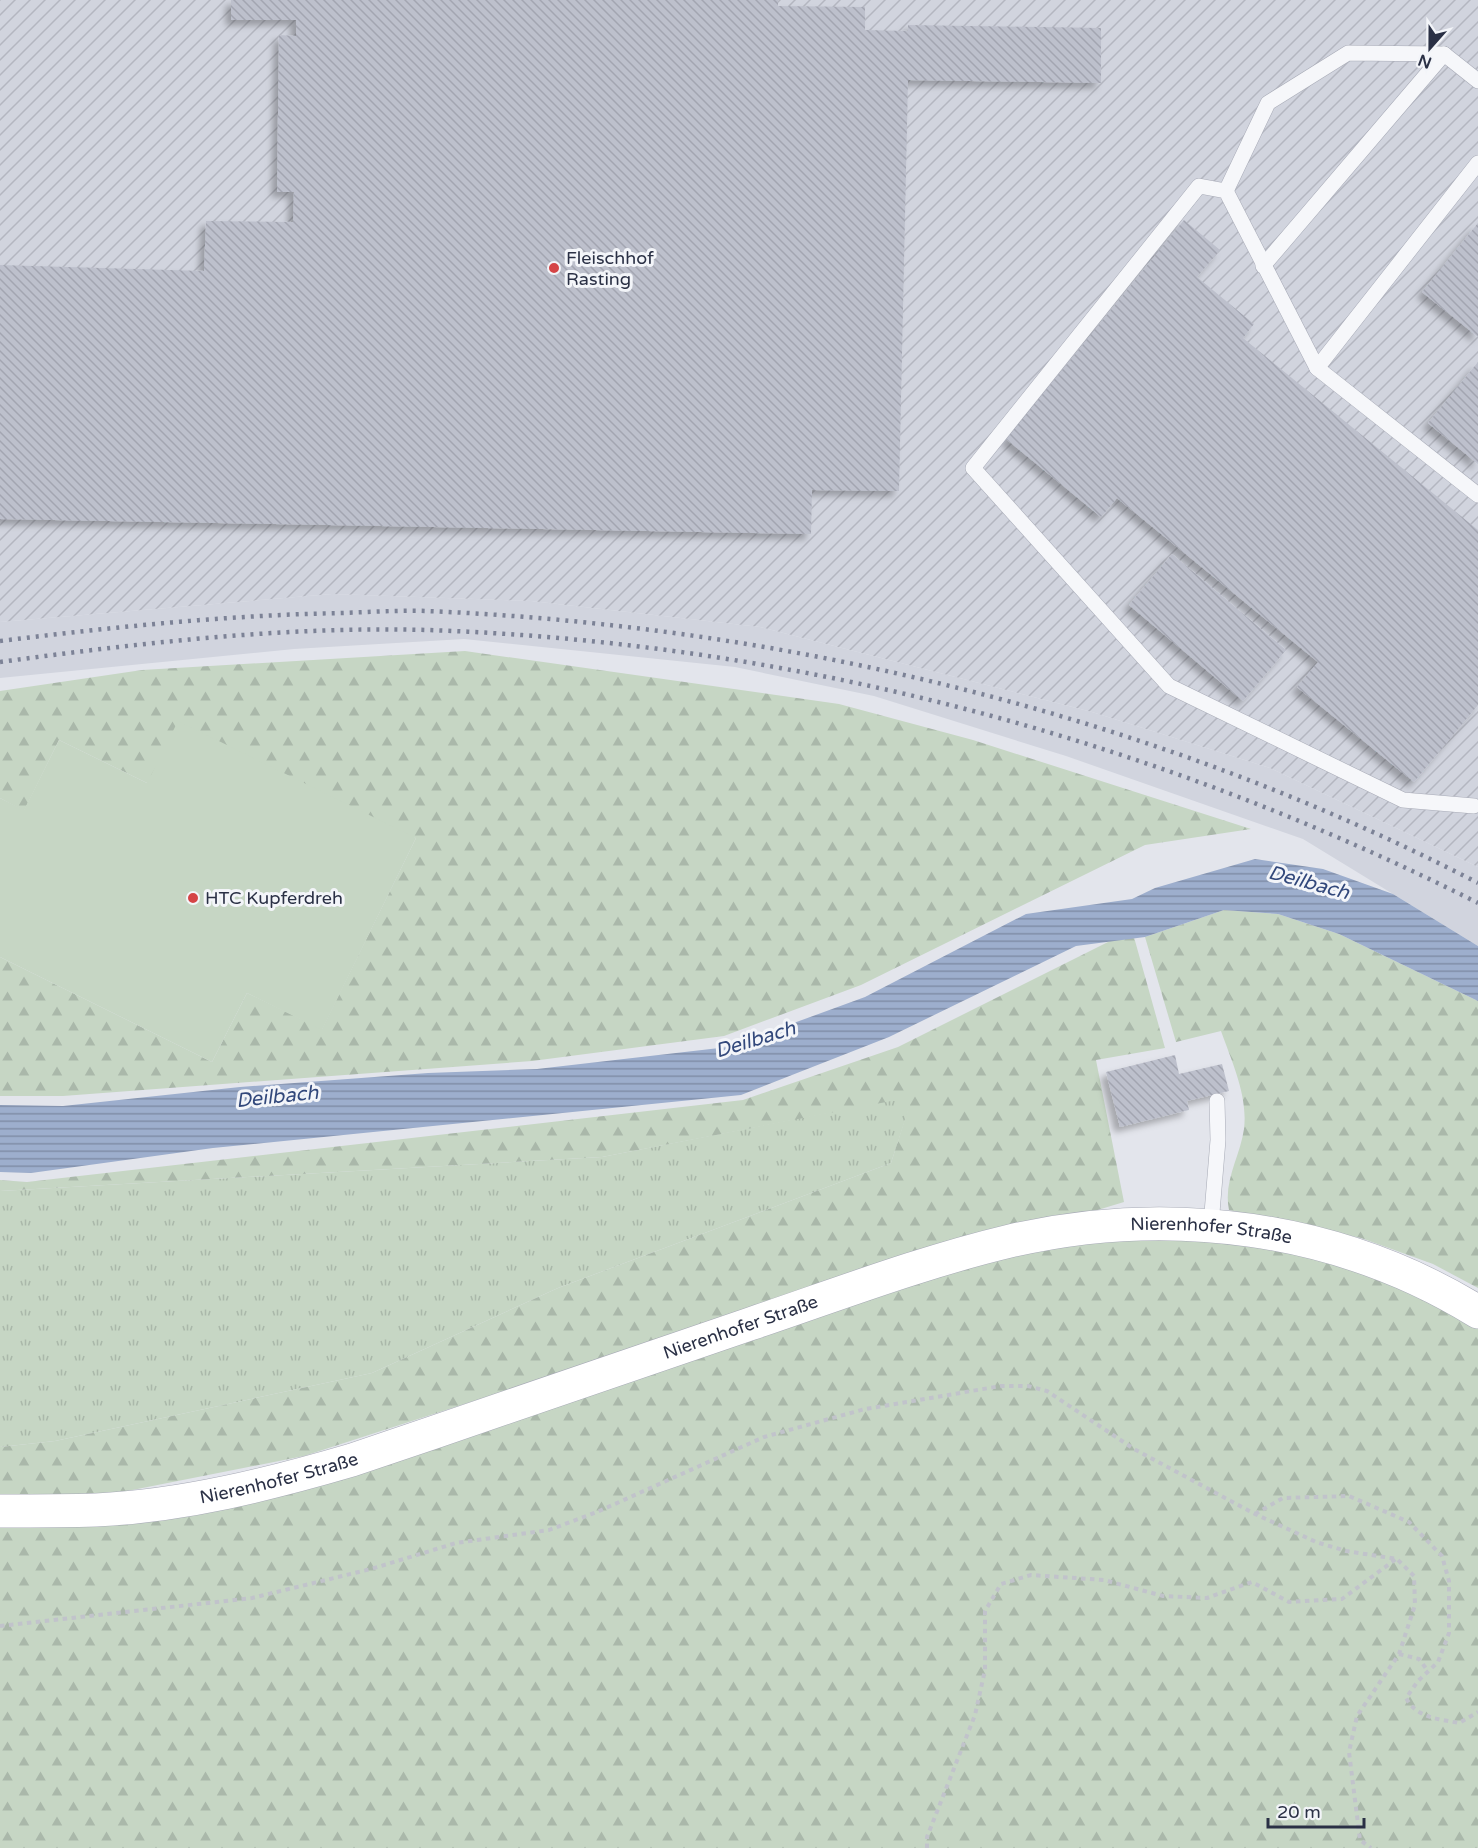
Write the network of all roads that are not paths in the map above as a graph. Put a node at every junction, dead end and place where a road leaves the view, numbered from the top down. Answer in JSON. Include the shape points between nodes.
{"nodes":[{"id":1,"x":1444,"y":54,"type":"junction"},
{"id":2,"x":1478,"y":81,"type":"edge"},
{"id":3,"x":1478,"y":163,"type":"edge"},
{"id":4,"x":1226,"y":191,"type":"junction"},
{"id":5,"x":1263,"y":266,"type":"junction"},
{"id":6,"x":1317,"y":368,"type":"junction"},
{"id":7,"x":1478,"y":495,"type":"edge"},
{"id":8,"x":1477,"y":805,"type":"edge"},
{"id":9,"x":1217,"y":1101,"type":"dead end"},
{"id":10,"x":1211,"y":1225,"type":"junction"},
{"id":11,"x":1478,"y":1312,"type":"edge"},
{"id":12,"x":0,"y":1512,"type":"edge"}],
"edges":[{"from":1,"to":2,"type":"lane"},
{"from":1,"to":4,"type":"lane","via":[[1348,53],[1328,65],[1268,103]]},
{"from":1,"to":5,"type":"lane"},
{"from":3,"to":6,"type":"lane"},
{"from":4,"to":5,"type":"lane"},
{"from":4,"to":8,"type":"lane","via":[[1199,186],[973,468],[1169,686],[1403,800]]},
{"from":5,"to":6,"type":"lane"},
{"from":6,"to":7,"type":"lane"},
{"from":9,"to":10,"type":"lane"},
{"from":10,"to":11,"type":"main road","name":"Nierenhofer Straße","via":[[1259,1229],[1385,1265]]},
{"from":10,"to":12,"type":"main road","name":"Nierenhofer Straße","via":[[1148,1223],[1011,1241],[915,1268],[289,1479],[169,1502],[98,1510]]}]}
